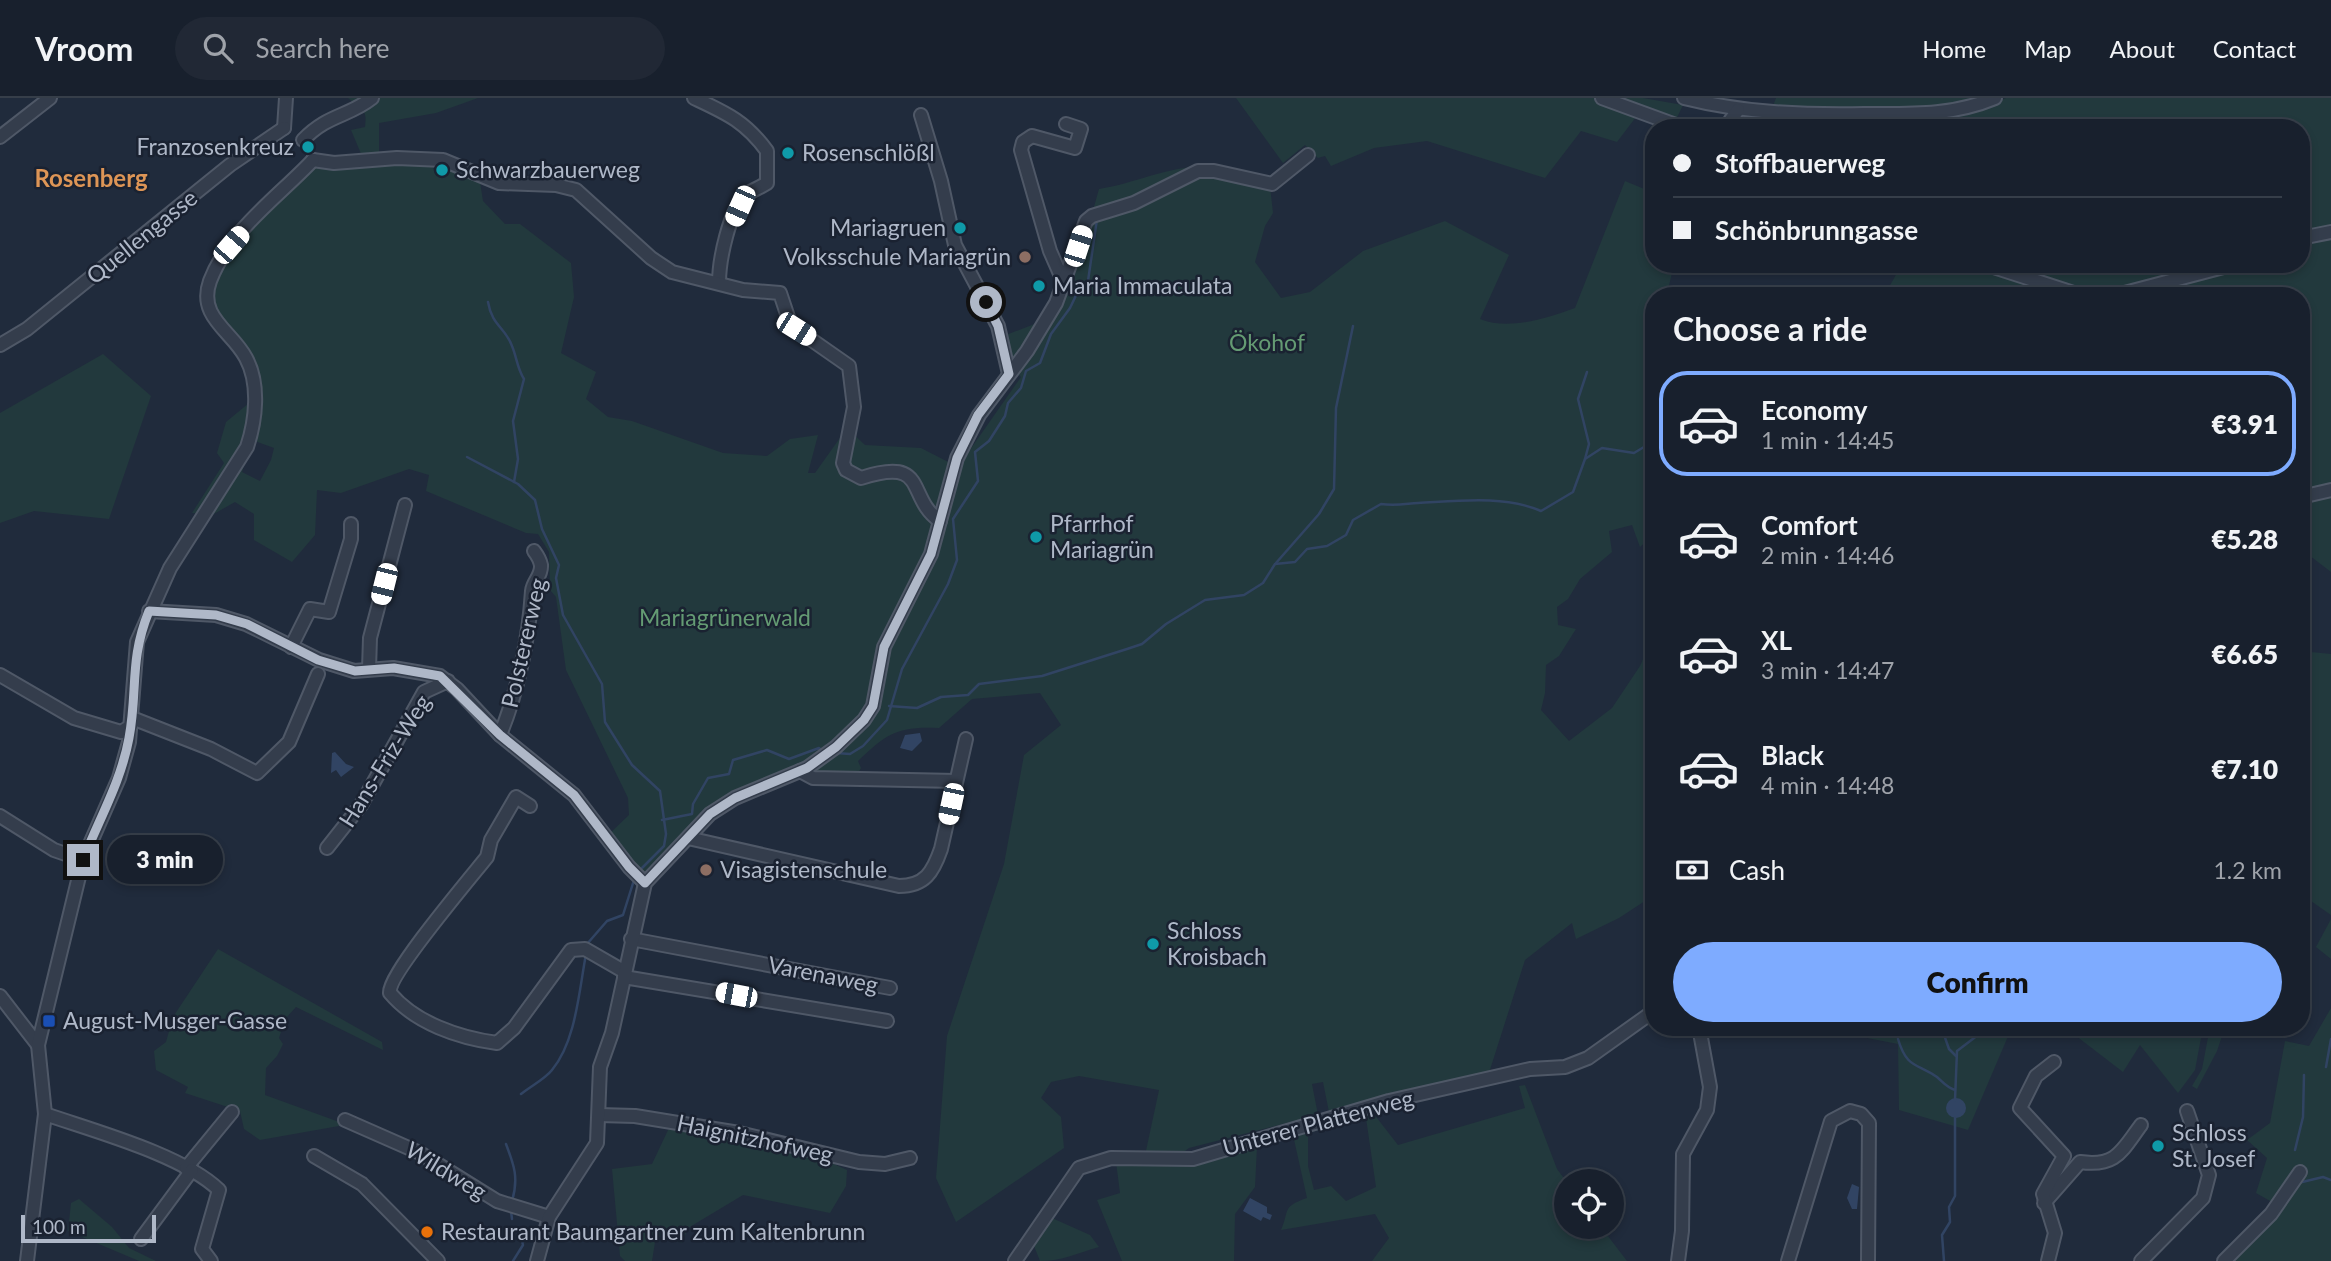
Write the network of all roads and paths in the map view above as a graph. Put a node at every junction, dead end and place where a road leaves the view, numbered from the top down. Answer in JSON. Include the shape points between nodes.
{"nodes":[{"id":1,"x":50,"y":98,"type":"edge"},
{"id":2,"x":286,"y":98,"type":"edge"},
{"id":3,"x":372,"y":98,"type":"edge"},
{"id":4,"x":694,"y":98,"type":"edge"},
{"id":5,"x":1602,"y":98,"type":"edge"},
{"id":6,"x":1684,"y":98,"type":"edge"},
{"id":7,"x":1995,"y":98,"type":"edge"},
{"id":8,"x":1738,"y":110,"type":"junction"},
{"id":9,"x":921,"y":115,"type":"dead end"},
{"id":10,"x":1659,"y":119,"type":"edge"},
{"id":11,"x":1734,"y":119,"type":"edge"},
{"id":12,"x":1066,"y":124,"type":"dead end"},
{"id":13,"x":284,"y":128,"type":"junction"},
{"id":14,"x":0,"y":137,"type":"edge"},
{"id":15,"x":303,"y":140,"type":"junction"},
{"id":16,"x":1308,"y":155,"type":"dead end"},
{"id":17,"x":313,"y":160,"type":"junction"},
{"id":18,"x":2331,"y":232,"type":"edge"},
{"id":19,"x":2310,"y":236,"type":"edge"},
{"id":20,"x":2012,"y":273,"type":"edge"},
{"id":21,"x":2201,"y":273,"type":"edge"},
{"id":22,"x":719,"y":283,"type":"junction"},
{"id":23,"x":1065,"y":285,"type":"junction"},
{"id":24,"x":2055,"y":287,"type":"edge"},
{"id":25,"x":2147,"y":287,"type":"edge"},
{"id":26,"x":0,"y":345,"type":"edge"},
{"id":27,"x":1009,"y":374,"type":"junction"},
{"id":28,"x":2331,"y":490,"type":"edge"},
{"id":29,"x":2310,"y":494,"type":"edge"},
{"id":30,"x":405,"y":505,"type":"dead end"},
{"id":31,"x":940,"y":521,"type":"junction"},
{"id":32,"x":351,"y":524,"type":"dead end"},
{"id":33,"x":534,"y":551,"type":"dead end"},
{"id":34,"x":149,"y":611,"type":"junction"},
{"id":35,"x":291,"y":648,"type":"junction"},
{"id":36,"x":369,"y":669,"type":"junction"},
{"id":37,"x":318,"y":674,"type":"dead end"},
{"id":38,"x":0,"y":675,"type":"edge"},
{"id":39,"x":448,"y":681,"type":"junction"},
{"id":40,"x":132,"y":722,"type":"junction"},
{"id":41,"x":500,"y":735,"type":"junction"},
{"id":42,"x":966,"y":739,"type":"dead end"},
{"id":43,"x":800,"y":771,"type":"junction"},
{"id":44,"x":956,"y":781,"type":"junction"},
{"id":45,"x":530,"y":806,"type":"dead end"},
{"id":46,"x":0,"y":816,"type":"edge"},
{"id":47,"x":688,"y":838,"type":"junction"},
{"id":48,"x":327,"y":848,"type":"dead end"},
{"id":49,"x":83,"y":860,"type":"junction"},
{"id":50,"x":640,"y":878,"type":"junction"},
{"id":51,"x":631,"y":939,"type":"junction"},
{"id":52,"x":625,"y":975,"type":"junction"},
{"id":53,"x":890,"y":988,"type":"dead end"},
{"id":54,"x":0,"y":996,"type":"edge"},
{"id":55,"x":1645,"y":1018,"type":"edge"},
{"id":56,"x":887,"y":1021,"type":"dead end"},
{"id":57,"x":1701,"y":1036,"type":"edge"},
{"id":58,"x":38,"y":1045,"type":"junction"},
{"id":59,"x":2054,"y":1062,"type":"dead end"},
{"id":60,"x":2187,"y":1111,"type":"dead end"},
{"id":61,"x":232,"y":1112,"type":"dead end"},
{"id":62,"x":45,"y":1115,"type":"junction"},
{"id":63,"x":599,"y":1115,"type":"junction"},
{"id":64,"x":345,"y":1120,"type":"dead end"},
{"id":65,"x":2141,"y":1125,"type":"dead end"},
{"id":66,"x":314,"y":1156,"type":"dead end"},
{"id":67,"x":910,"y":1158,"type":"dead end"},
{"id":68,"x":189,"y":1169,"type":"junction"},
{"id":69,"x":2300,"y":1172,"type":"dead end"},
{"id":70,"x":2044,"y":1203,"type":"junction"},
{"id":71,"x":549,"y":1217,"type":"junction"},
{"id":72,"x":141,"y":1239,"type":"dead end"},
{"id":73,"x":27,"y":1261,"type":"edge"},
{"id":74,"x":211,"y":1261,"type":"edge"},
{"id":75,"x":438,"y":1261,"type":"edge"},
{"id":76,"x":537,"y":1261,"type":"edge"},
{"id":77,"x":1015,"y":1261,"type":"edge"},
{"id":78,"x":1678,"y":1261,"type":"edge"},
{"id":79,"x":1788,"y":1261,"type":"edge"},
{"id":80,"x":1868,"y":1261,"type":"edge"},
{"id":81,"x":2048,"y":1261,"type":"edge"},
{"id":82,"x":2141,"y":1261,"type":"edge"},
{"id":83,"x":2224,"y":1261,"type":"edge"}],
"edges":[{"from":1,"to":14,"type":"street"},
{"from":2,"to":13,"type":"street"},
{"from":3,"to":15,"type":"street","via":[[324,120]]},
{"from":4,"to":22,"type":"street","via":[[727,111],[746,125],[767,151],[767,183],[743,200],[724,240]]},
{"from":5,"to":10,"type":"street"},
{"from":6,"to":8,"type":"street"},
{"from":7,"to":8,"type":"street","via":[[1927,115]]},
{"from":8,"to":11,"type":"street"},
{"from":9,"to":27,"type":"street","via":[[955,245],[998,326]]},
{"from":12,"to":23,"type":"street","via":[[1081,129],[1075,148],[1032,136],[1021,150],[1050,251]]},
{"from":13,"to":15,"type":"street"},
{"from":13,"to":26,"type":"street","name":"Quellengasse","via":[[230,164],[27,329]]},
{"from":15,"to":17,"type":"street"},
{"from":16,"to":23,"type":"street","via":[[1272,184],[1198,171],[1134,203],[1092,216],[1086,221]]},
{"from":17,"to":22,"type":"street","via":[[443,160],[499,183],[576,190],[672,272]]},
{"from":17,"to":34,"type":"street","via":[[231,245],[210,282],[206,294],[211,314],[250,368],[254,421],[247,447],[170,568]]},
{"from":18,"to":19,"type":"street"},
{"from":20,"to":24,"type":"street"},
{"from":21,"to":25,"type":"street"},
{"from":22,"to":31,"type":"street","via":[[780,293],[796,329],[849,366],[853,390],[843,463],[846,470],[861,478],[881,472],[907,475],[916,483],[928,513]]},
{"from":23,"to":27,"type":"street"},
{"from":27,"to":31,"type":"street","via":[[978,415],[961,449]]},
{"from":28,"to":29,"type":"street"},
{"from":30,"to":36,"type":"street","via":[[370,638]]},
{"from":31,"to":43,"type":"street","via":[[931,554],[884,647],[873,706],[836,747]]},
{"from":32,"to":35,"type":"street","via":[[351,539],[329,612],[310,608]]},
{"from":33,"to":41,"type":"street","name":"Polstererweg","via":[[540,574],[532,587],[533,603]]},
{"from":34,"to":35,"type":"street","name":"Hans-Friz-Weg","via":[[216,615],[247,624]]},
{"from":34,"to":40,"type":"street","via":[[137,642]]},
{"from":35,"to":36,"type":"street","name":"Hans-Friz-Weg","via":[[355,671]]},
{"from":36,"to":39,"type":"street","name":"Hans-Friz-Weg","via":[[420,671]]},
{"from":37,"to":40,"type":"street","via":[[289,742],[257,773],[211,749]]},
{"from":38,"to":40,"type":"street","via":[[86,723],[121,733]]},
{"from":39,"to":41,"type":"street","name":"Hans-Friz-Weg"},
{"from":39,"to":48,"type":"street","name":"Hans-Friz-Weg","via":[[424,692],[361,805]]},
{"from":40,"to":49,"type":"street","via":[[119,778]]},
{"from":41,"to":50,"type":"street","name":"Hans-Friz-Weg","via":[[574,795]]},
{"from":42,"to":44,"type":"street"},
{"from":43,"to":44,"type":"street","via":[[813,778]]},
{"from":43,"to":47,"type":"street","via":[[723,805]]},
{"from":44,"to":47,"type":"street","via":[[935,867],[918,884],[899,886]]},
{"from":45,"to":52,"type":"street","via":[[516,797],[491,840],[491,850],[391,982],[390,993],[414,1016],[461,1035],[497,1043],[514,1028],[571,950],[586,948]]},
{"from":46,"to":49,"type":"street","via":[[54,850]]},
{"from":47,"to":50,"type":"street"},
{"from":49,"to":58,"type":"street"},
{"from":50,"to":51,"type":"street"},
{"from":51,"to":52,"type":"street"},
{"from":51,"to":53,"type":"street","name":"Varenaweg"},
{"from":52,"to":56,"type":"street"},
{"from":52,"to":63,"type":"street","via":[[600,1067]]},
{"from":54,"to":58,"type":"street"},
{"from":55,"to":77,"type":"street","name":"Unterer Plattenweg","via":[[1588,1058],[1566,1067],[1530,1069],[1389,1101],[1193,1159],[1093,1161],[1079,1168]]},
{"from":57,"to":78,"type":"street","via":[[1710,1087],[1707,1110],[1683,1154]]},
{"from":58,"to":62,"type":"street"},
{"from":59,"to":70,"type":"street","via":[[2036,1076],[2021,1108],[2064,1156],[2043,1194]]},
{"from":60,"to":82,"type":"street","via":[[2209,1175],[2203,1198]]},
{"from":61,"to":68,"type":"street"},
{"from":62,"to":68,"type":"street","via":[[88,1124]]},
{"from":62,"to":73,"type":"street"},
{"from":63,"to":67,"type":"street","name":"Haignitzhofweg","via":[[635,1116],[739,1133],[859,1161],[885,1164]]},
{"from":63,"to":71,"type":"street","via":[[595,1150]]},
{"from":64,"to":71,"type":"street","name":"Wildweg","via":[[420,1153],[497,1201]]},
{"from":65,"to":70,"type":"street","via":[[2115,1159],[2080,1162]]},
{"from":66,"to":75,"type":"street","via":[[362,1184]]},
{"from":68,"to":72,"type":"street"},
{"from":68,"to":74,"type":"street","via":[[219,1190],[202,1249]]},
{"from":69,"to":83,"type":"street","via":[[2271,1214]]},
{"from":70,"to":81,"type":"street","via":[[2055,1233]]},
{"from":71,"to":76,"type":"street"},
{"from":79,"to":80,"type":"street","via":[[1831,1121],[1850,1111],[1869,1123]]}]}
